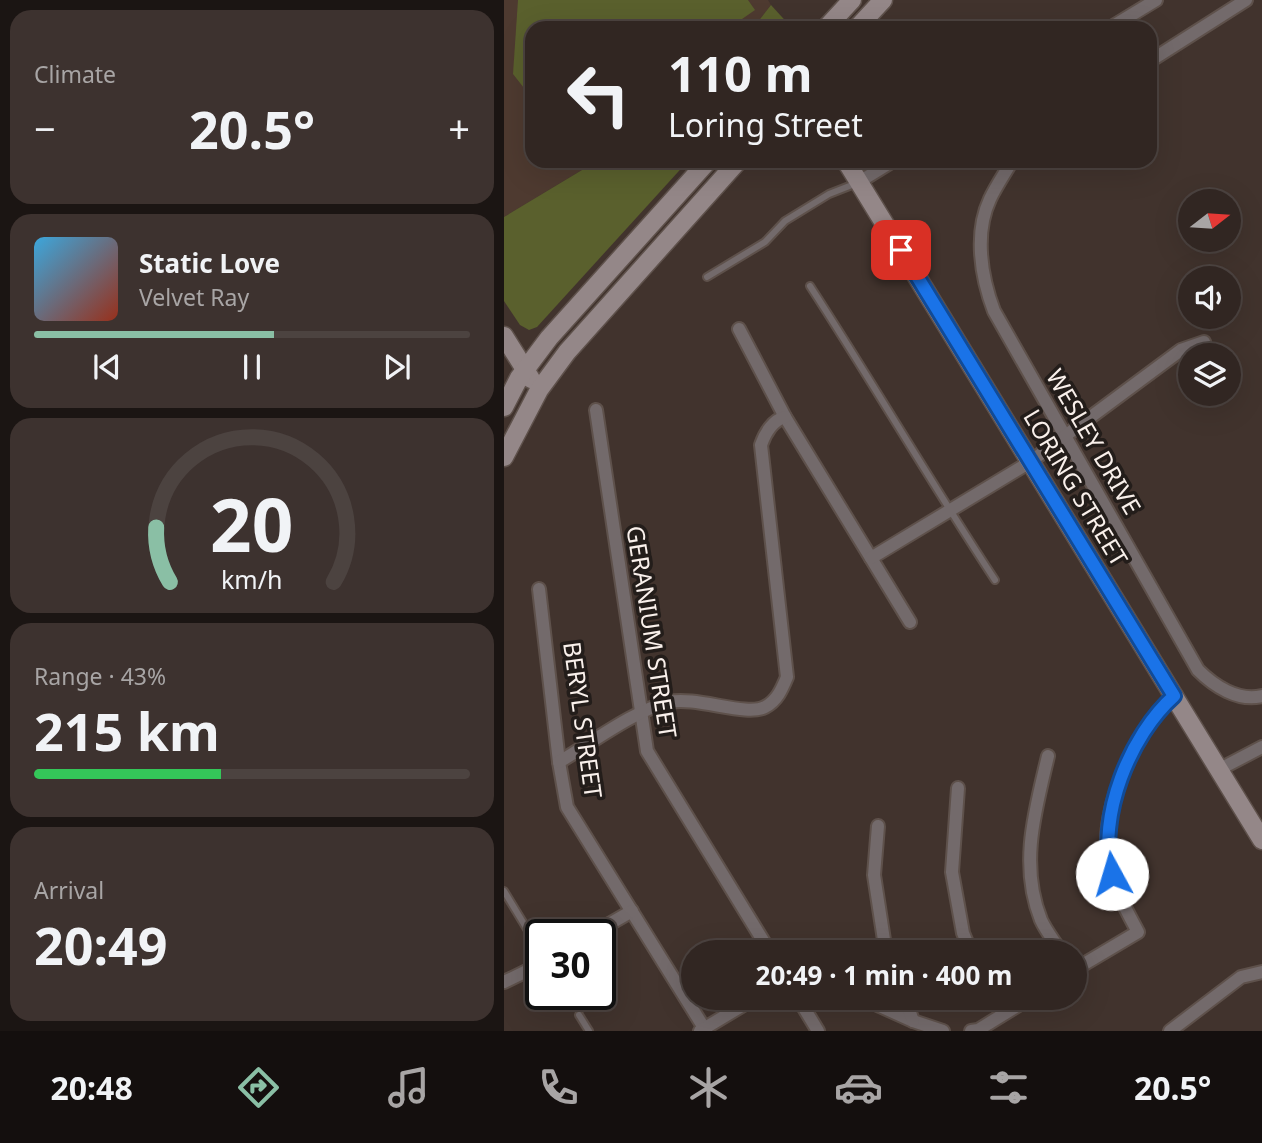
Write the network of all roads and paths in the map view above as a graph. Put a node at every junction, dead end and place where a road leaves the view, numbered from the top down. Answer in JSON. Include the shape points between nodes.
{"nodes":[{"id":1,"x":852,"y":0,"type":"edge"},
{"id":2,"x":883,"y":0,"type":"edge"},
{"id":3,"x":1156,"y":0,"type":"edge"},
{"id":4,"x":1246,"y":0,"type":"edge"},
{"id":5,"x":832,"y":21,"type":"edge"},
{"id":6,"x":864,"y":21,"type":"edge"},
{"id":7,"x":1122,"y":21,"type":"edge"},
{"id":8,"x":1157,"y":57,"type":"edge"},
{"id":9,"x":702,"y":168,"type":"edge"},
{"id":10,"x":732,"y":168,"type":"edge"},
{"id":11,"x":850,"y":168,"type":"edge"},
{"id":12,"x":882,"y":168,"type":"edge"},
{"id":13,"x":1008,"y":168,"type":"edge"},
{"id":14,"x":859,"y":182,"type":"junction"},
{"id":15,"x":708,"y":278,"type":"dead end"},
{"id":16,"x":810,"y":286,"type":"dead end"},
{"id":17,"x":739,"y":329,"type":"dead end"},
{"id":18,"x":504,"y":337,"type":"edge"},
{"id":19,"x":1203,"y":342,"type":"dead end"},
{"id":20,"x":525,"y":370,"type":"junction"},
{"id":21,"x":538,"y":390,"type":"junction"},
{"id":22,"x":504,"y":407,"type":"edge"},
{"id":23,"x":596,"y":410,"type":"dead end"},
{"id":24,"x":785,"y":417,"type":"junction"},
{"id":25,"x":1066,"y":437,"type":"junction"},
{"id":26,"x":504,"y":457,"type":"edge"},
{"id":27,"x":1030,"y":461,"type":"junction"},
{"id":28,"x":948,"y":509,"type":"junction"},
{"id":29,"x":871,"y":558,"type":"junction"},
{"id":30,"x":995,"y":580,"type":"dead end"},
{"id":31,"x":540,"y":589,"type":"dead end"},
{"id":32,"x":910,"y":622,"type":"dead end"},
{"id":33,"x":1262,"y":695,"type":"edge"},
{"id":34,"x":1174,"y":696,"type":"junction"},
{"id":35,"x":640,"y":714,"type":"junction"},
{"id":36,"x":1262,"y":747,"type":"edge"},
{"id":37,"x":1048,"y":756,"type":"dead end"},
{"id":38,"x":559,"y":762,"type":"junction"},
{"id":39,"x":1220,"y":769,"type":"junction"},
{"id":40,"x":958,"y":788,"type":"dead end"},
{"id":41,"x":878,"y":826,"type":"dead end"},
{"id":42,"x":1262,"y":840,"type":"edge"},
{"id":43,"x":504,"y":891,"type":"edge"},
{"id":44,"x":632,"y":911,"type":"junction"},
{"id":45,"x":616,"y":920,"type":"edge"},
{"id":46,"x":525,"y":926,"type":"edge"},
{"id":47,"x":763,"y":940,"type":"edge"},
{"id":48,"x":884,"y":940,"type":"edge"},
{"id":49,"x":966,"y":940,"type":"edge"},
{"id":50,"x":1054,"y":940,"type":"edge"},
{"id":51,"x":1087,"y":962,"type":"edge"},
{"id":52,"x":525,"y":972,"type":"edge"},
{"id":53,"x":1262,"y":972,"type":"edge"},
{"id":54,"x":504,"y":982,"type":"edge"},
{"id":55,"x":736,"y":1010,"type":"edge"},
{"id":56,"x":805,"y":1010,"type":"edge"},
{"id":57,"x":889,"y":1010,"type":"edge"},
{"id":58,"x":909,"y":1010,"type":"edge"},
{"id":59,"x":1003,"y":1010,"type":"edge"},
{"id":60,"x":1010,"y":1010,"type":"edge"},
{"id":61,"x":1005,"y":1013,"type":"junction"},
{"id":62,"x":579,"y":1015,"type":"dead end"},
{"id":63,"x":913,"y":1021,"type":"junction"},
{"id":64,"x":703,"y":1030,"type":"edge"},
{"id":65,"x":589,"y":1031,"type":"edge"},
{"id":66,"x":818,"y":1031,"type":"edge"},
{"id":67,"x":943,"y":1031,"type":"edge"},
{"id":68,"x":971,"y":1031,"type":"edge"},
{"id":69,"x":1170,"y":1031,"type":"edge"}],
"edges":[{"from":1,"to":5,"type":"main road"},
{"from":2,"to":6,"type":"main road"},
{"from":3,"to":7,"type":"street"},
{"from":4,"to":8,"type":"street"},
{"from":9,"to":20,"type":"main road","via":[[584,297]]},
{"from":10,"to":21,"type":"main road","via":[[601,312]]},
{"from":11,"to":14,"type":"main road","name":"LORING STREET"},
{"from":12,"to":14,"type":"street"},
{"from":13,"to":25,"type":"street","name":"WESLEY DRIVE","via":[[985,213],[981,247],[987,292]]},
{"from":14,"to":15,"type":"lane","via":[[785,221],[765,242]]},
{"from":14,"to":27,"type":"main road","name":"LORING STREET"},
{"from":16,"to":28,"type":"lane"},
{"from":17,"to":24,"type":"street"},
{"from":18,"to":20,"type":"main road"},
{"from":19,"to":25,"type":"street","via":[[1181,350]]},
{"from":20,"to":21,"type":"main road"},
{"from":20,"to":22,"type":"main road"},
{"from":21,"to":26,"type":"main road"},
{"from":23,"to":35,"type":"street","name":"GERANIUM STREET"},
{"from":24,"to":29,"type":"street"},
{"from":24,"to":35,"type":"street","via":[[778,419],[761,444],[787,677],[780,694],[754,710],[696,701],[669,702]]},
{"from":25,"to":27,"type":"street"},
{"from":25,"to":33,"type":"street","name":"WESLEY DRIVE","via":[[1199,670],[1223,691]]},
{"from":27,"to":28,"type":"street"},
{"from":27,"to":34,"type":"main road","name":"LORING STREET"},
{"from":28,"to":29,"type":"street"},
{"from":28,"to":30,"type":"lane"},
{"from":29,"to":32,"type":"street"},
{"from":31,"to":38,"type":"street","name":"BERYL STREET"},
{"from":34,"to":39,"type":"main road","name":"LORING STREET"},
{"from":34,"to":51,"type":"street","via":[[1161,707],[1132,750],[1109,829],[1107,855],[1117,893],[1138,932]]},
{"from":35,"to":38,"type":"street"},
{"from":35,"to":47,"type":"street","name":"GERANIUM STREET","via":[[647,751]]},
{"from":36,"to":39,"type":"street"},
{"from":37,"to":50,"type":"street","via":[[1031,830],[1030,875],[1041,920]]},
{"from":38,"to":44,"type":"street","name":"BERYL STREET","via":[[567,807]]},
{"from":39,"to":42,"type":"main road","name":"LORING STREET"},
{"from":40,"to":49,"type":"street","via":[[952,872]]},
{"from":41,"to":48,"type":"street","via":[[874,875]]},
{"from":43,"to":46,"type":"lane"},
{"from":44,"to":45,"type":"street"},
{"from":44,"to":64,"type":"street","name":"BERYL STREET"},
{"from":52,"to":54,"type":"street"},
{"from":53,"to":69,"type":"street","via":[[1241,977]]},
{"from":55,"to":64,"type":"street"},
{"from":56,"to":66,"type":"street"},
{"from":57,"to":63,"type":"street"},
{"from":58,"to":63,"type":"street"},
{"from":59,"to":61,"type":"street"},
{"from":60,"to":61,"type":"street"},
{"from":61,"to":68,"type":"street"},
{"from":62,"to":65,"type":"lane"},
{"from":63,"to":67,"type":"street"}]}
